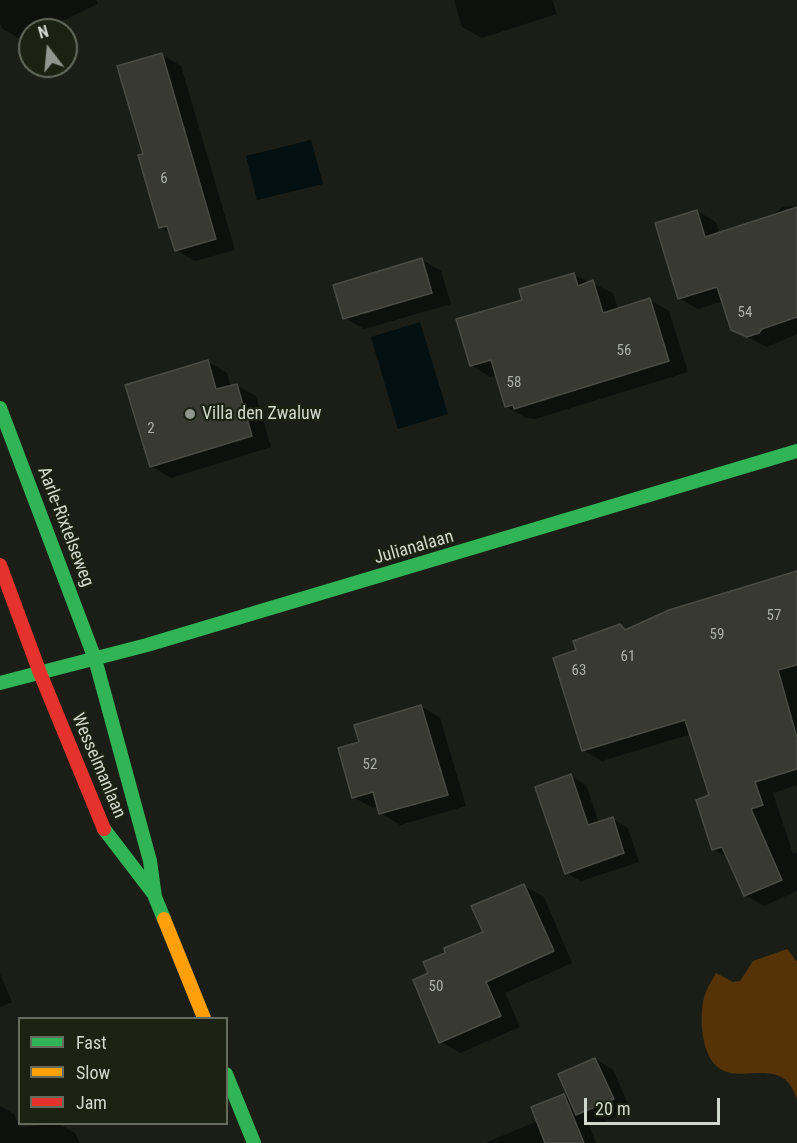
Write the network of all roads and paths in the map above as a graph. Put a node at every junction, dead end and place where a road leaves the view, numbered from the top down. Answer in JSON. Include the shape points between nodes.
{"nodes":[{"id":1,"x":0,"y":408,"type":"edge"},
{"id":2,"x":797,"y":451,"type":"edge"},
{"id":3,"x":0,"y":565,"type":"edge"},
{"id":4,"x":95,"y":659,"type":"junction"},
{"id":5,"x":40,"y":673,"type":"junction"},
{"id":6,"x":0,"y":683,"type":"edge"},
{"id":7,"x":155,"y":897,"type":"junction"},
{"id":8,"x":204,"y":1017,"type":"edge"},
{"id":9,"x":228,"y":1079,"type":"edge"},
{"id":10,"x":254,"y":1143,"type":"edge"}],
"edges":[{"from":1,"to":4,"type":"street","name":"Aarle-Rixtelseweg"},
{"from":2,"to":4,"type":"street","name":"Julianalaan"},
{"from":3,"to":5,"type":"street"},
{"from":4,"to":5,"type":"street","name":"Julianalaan"},
{"from":4,"to":7,"type":"street","name":"Wesselmanlaan","via":[[150,861]]},
{"from":5,"to":6,"type":"street","name":"Julianalaan"},
{"from":5,"to":7,"type":"street","name":"Wesselmanlaan","via":[[104,830]]},
{"from":7,"to":8,"type":"street","name":"Wesselmanlaan"},
{"from":9,"to":10,"type":"street"}]}
